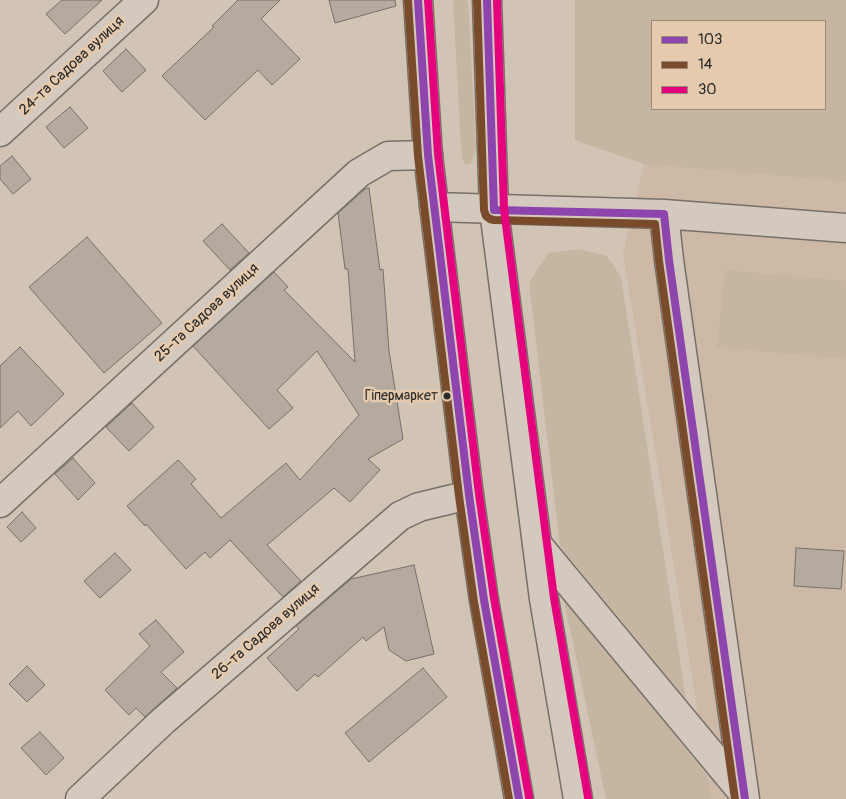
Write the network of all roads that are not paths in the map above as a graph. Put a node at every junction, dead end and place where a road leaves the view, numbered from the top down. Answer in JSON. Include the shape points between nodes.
{"nodes":[{"id":1,"x":144,"y":0,"type":"edge"},
{"id":2,"x":418,"y":0,"type":"edge"},
{"id":3,"x":487,"y":0,"type":"edge"},
{"id":4,"x":0,"y":132,"type":"edge"},
{"id":5,"x":428,"y":155,"type":"junction"},
{"id":6,"x":434,"y":207,"type":"junction"},
{"id":7,"x":494,"y":210,"type":"junction"},
{"id":8,"x":664,"y":214,"type":"junction"},
{"id":9,"x":846,"y":228,"type":"edge"},
{"id":10,"x":469,"y":495,"type":"junction"},
{"id":11,"x":0,"y":503,"type":"edge"},
{"id":12,"x":537,"y":544,"type":"junction"},
{"id":13,"x":745,"y":796,"type":"edge"},
{"id":14,"x":80,"y":799,"type":"edge"},
{"id":15,"x":519,"y":799,"type":"edge"},
{"id":16,"x":578,"y":799,"type":"edge"}],
"edges":[{"from":1,"to":4,"type":"main road","name":"24-та Садова вулиця"},
{"from":2,"to":5,"type":"main road"},
{"from":3,"to":7,"type":"main road"},
{"from":5,"to":6,"type":"main road"},
{"from":5,"to":11,"type":"main road","name":"25-та Садова вулиця","via":[[388,156],[359,173]]},
{"from":6,"to":7,"type":"main road"},
{"from":6,"to":10,"type":"main road"},
{"from":7,"to":8,"type":"main road"},
{"from":7,"to":12,"type":"main road"},
{"from":8,"to":9,"type":"main road"},
{"from":8,"to":13,"type":"main road"},
{"from":10,"to":14,"type":"main road","name":"26-та Садова вулиця","via":[[419,506],[400,516],[163,721]]},
{"from":10,"to":15,"type":"main road"},
{"from":12,"to":13,"type":"main road"},
{"from":12,"to":16,"type":"main road"}]}
